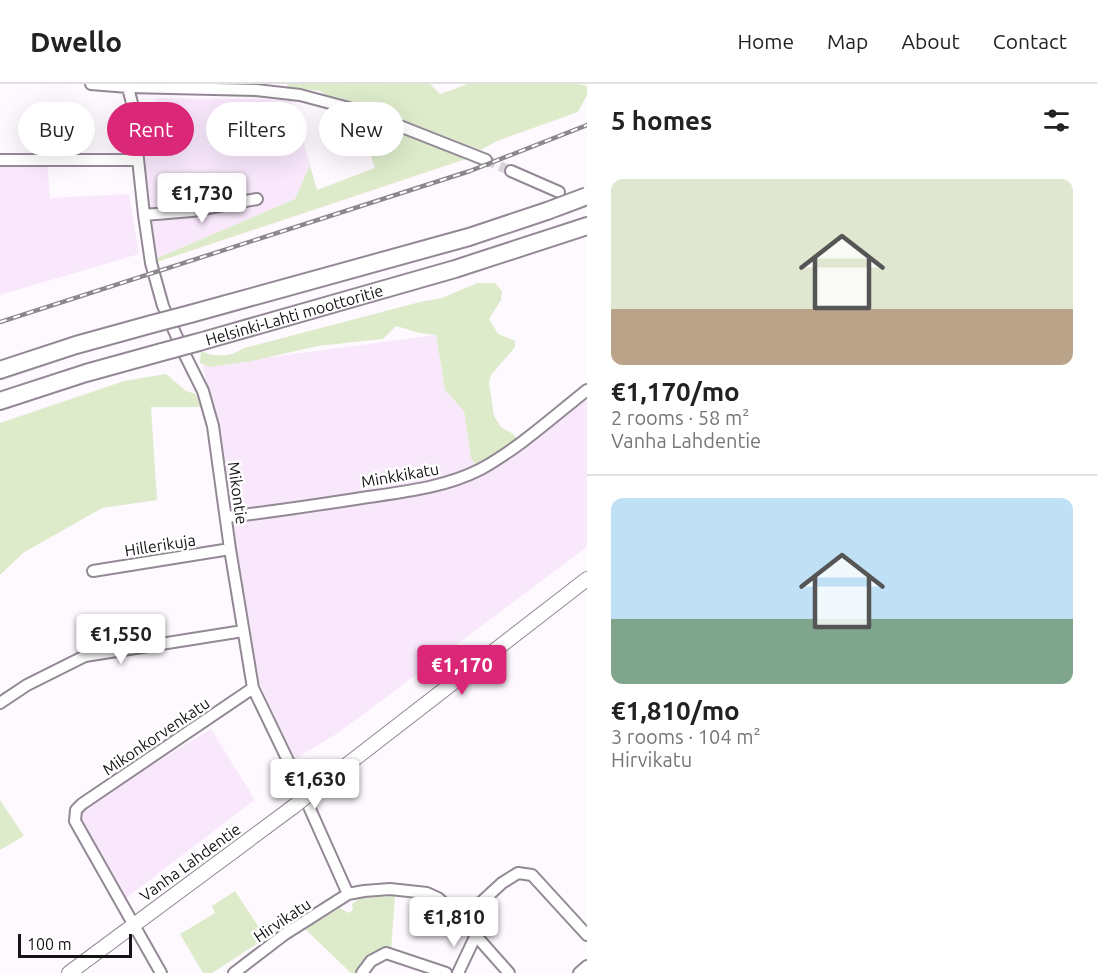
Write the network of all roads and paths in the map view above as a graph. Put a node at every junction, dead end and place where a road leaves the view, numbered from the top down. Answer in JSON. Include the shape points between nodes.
{"nodes":[{"id":1,"x":90,"y":84,"type":"edge"},
{"id":2,"x":128,"y":85,"type":"edge"},
{"id":3,"x":279,"y":88,"type":"edge"},
{"id":4,"x":0,"y":160,"type":"edge"},
{"id":5,"x":138,"y":160,"type":"junction"},
{"id":6,"x":486,"y":160,"type":"tunnel mouth"},
{"id":7,"x":511,"y":171,"type":"tunnel mouth"},
{"id":8,"x":559,"y":192,"type":"dead end"},
{"id":9,"x":256,"y":200,"type":"dead end"},
{"id":10,"x":585,"y":202,"type":"edge"},
{"id":11,"x":144,"y":215,"type":"junction"},
{"id":12,"x":585,"y":227,"type":"edge"},
{"id":13,"x":0,"y":370,"type":"edge"},
{"id":14,"x":587,"y":390,"type":"edge"},
{"id":15,"x":0,"y":401,"type":"edge"},
{"id":16,"x":226,"y":518,"type":"junction"},
{"id":17,"x":230,"y":549,"type":"junction"},
{"id":18,"x":93,"y":570,"type":"dead end"},
{"id":19,"x":587,"y":579,"type":"edge"},
{"id":20,"x":243,"y":631,"type":"junction"},
{"id":21,"x":253,"y":688,"type":"junction"},
{"id":22,"x":0,"y":703,"type":"edge"},
{"id":23,"x":348,"y":894,"type":"junction"},
{"id":24,"x":462,"y":920,"type":"junction"},
{"id":25,"x":134,"y":924,"type":"junction"},
{"id":26,"x":476,"y":935,"type":"junction"},
{"id":27,"x":587,"y":935,"type":"edge"},
{"id":28,"x":587,"y":966,"type":"edge"},
{"id":29,"x":69,"y":973,"type":"edge"},
{"id":30,"x":161,"y":973,"type":"edge"},
{"id":31,"x":234,"y":973,"type":"edge"},
{"id":32,"x":362,"y":973,"type":"edge"},
{"id":33,"x":446,"y":973,"type":"edge"},
{"id":34,"x":458,"y":973,"type":"edge"},
{"id":35,"x":509,"y":973,"type":"edge"},
{"id":36,"x":579,"y":973,"type":"edge"}],
"edges":[{"from":1,"to":2,"type":"street"},
{"from":2,"to":3,"type":"street"},
{"from":2,"to":5,"type":"street","name":"Mikontie"},
{"from":3,"to":6,"type":"street","via":[[364,112]]},
{"from":4,"to":5,"type":"street"},
{"from":5,"to":11,"type":"street","name":"Mikontie"},
{"from":7,"to":8,"type":"street"},
{"from":9,"to":11,"type":"street","via":[[192,212]]},
{"from":10,"to":13,"type":"highway","name":"Helsinki-Lahti moottoritie","bridge":true,"via":[[76,345]]},
{"from":11,"to":16,"type":"street","name":"Mikontie","via":[[163,306],[203,391],[213,426]]},
{"from":12,"to":15,"type":"highway","name":"Helsinki-Lahti moottoritie","bridge":true,"via":[[455,269]]},
{"from":14,"to":16,"type":"street","name":"Minkkikatu","via":[[493,461],[453,480],[428,488]]},
{"from":16,"to":17,"type":"street","name":"Mikontie"},
{"from":17,"to":18,"type":"street","name":"Hillerikuja"},
{"from":17,"to":20,"type":"street","name":"Mikontie"},
{"from":19,"to":25,"type":"main road","name":"Vanha Lahdentie","bridge":true,"via":[[293,807]]},
{"from":20,"to":21,"type":"street","name":"Mikontie"},
{"from":20,"to":22,"type":"street","via":[[85,656]]},
{"from":21,"to":23,"type":"street","name":"Mikontie"},
{"from":21,"to":25,"type":"street","name":"Mikonkorvenkatu","via":[[76,810],[75,821]]},
{"from":23,"to":24,"type":"street","via":[[390,889],[427,892]]},
{"from":23,"to":31,"type":"street","name":"Hirvikatu","via":[[285,934]]},
{"from":24,"to":26,"type":"street"},
{"from":24,"to":27,"type":"street","via":[[502,883],[518,873],[532,874]]},
{"from":25,"to":29,"type":"main road","name":"Vanha Lahdentie"},
{"from":25,"to":30,"type":"street"},
{"from":26,"to":34,"type":"street"},
{"from":26,"to":35,"type":"street"},
{"from":28,"to":36,"type":"street"},
{"from":32,"to":33,"type":"street","via":[[371,961],[386,953]]}]}
